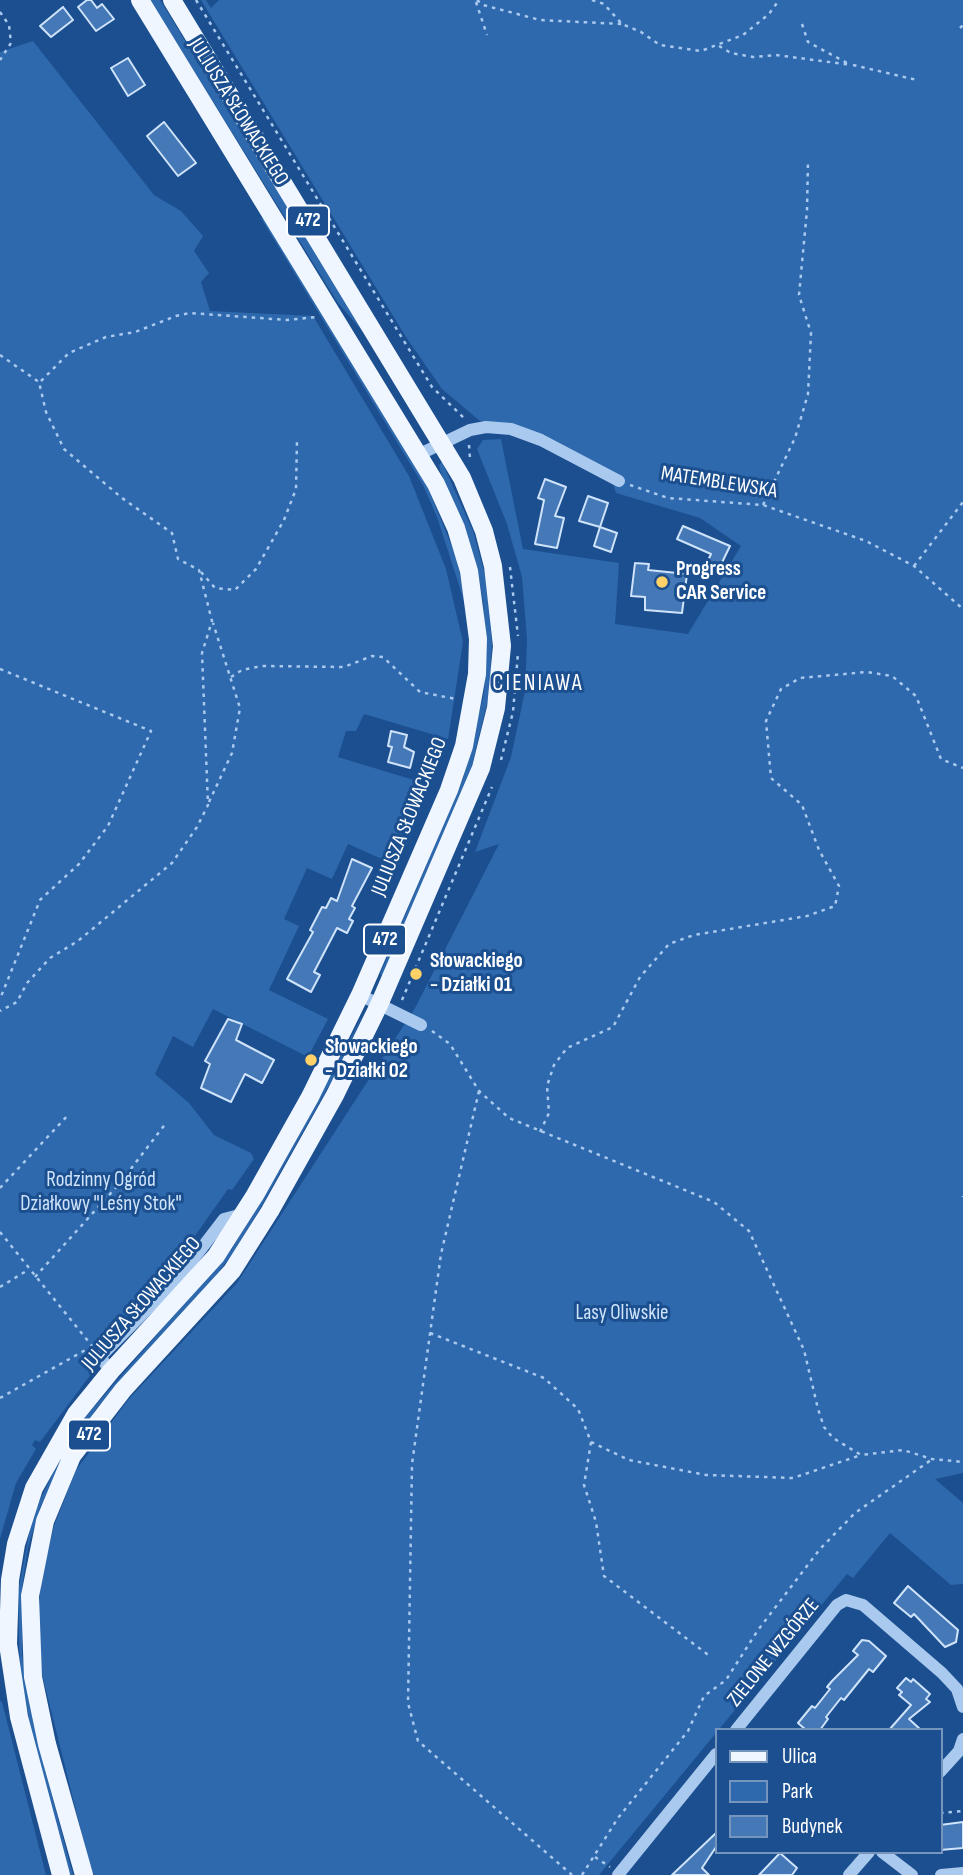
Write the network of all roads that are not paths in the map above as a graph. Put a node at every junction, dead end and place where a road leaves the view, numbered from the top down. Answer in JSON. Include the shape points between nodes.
{"nodes":[{"id":1,"x":141,"y":0,"type":"edge"},
{"id":2,"x":172,"y":0,"type":"edge"},
{"id":3,"x":442,"y":442,"type":"junction"},
{"id":4,"x":420,"y":454,"type":"junction"},
{"id":5,"x":619,"y":481,"type":"road end"},
{"id":6,"x":360,"y":995,"type":"junction"},
{"id":7,"x":379,"y":1005,"type":"junction"},
{"id":8,"x":421,"y":1025,"type":"road end"},
{"id":9,"x":963,"y":1707,"type":"edge"},
{"id":10,"x":738,"y":1728,"type":"edge"},
{"id":11,"x":963,"y":1739,"type":"edge"},
{"id":12,"x":715,"y":1755,"type":"edge"},
{"id":13,"x":942,"y":1770,"type":"edge"},
{"id":14,"x":867,"y":1854,"type":"edge"},
{"id":15,"x":885,"y":1854,"type":"edge"},
{"id":16,"x":963,"y":1873,"type":"edge"},
{"id":17,"x":618,"y":1874,"type":"edge"},
{"id":18,"x":61,"y":1875,"type":"edge"},
{"id":19,"x":83,"y":1875,"type":"edge"},
{"id":20,"x":849,"y":1875,"type":"edge"},
{"id":21,"x":912,"y":1875,"type":"edge"},
{"id":22,"x":941,"y":1875,"type":"edge"}],
"edges":[{"from":1,"to":4,"type":"main road","name":"JULIUSZA SŁOWACKIEGO","number":"472"},
{"from":2,"to":3,"type":"main road","name":"JULIUSZA SŁOWACKIEGO","number":"472"},
{"from":3,"to":4,"type":"street"},
{"from":3,"to":5,"type":"street","via":[[470,430],[511,429]]},
{"from":3,"to":7,"type":"main road","name":"JULIUSZA SŁOWACKIEGO","number":"472","via":[[484,531],[493,566],[502,646],[499,687],[481,768]]},
{"from":4,"to":6,"type":"main road","name":"JULIUSZA SŁOWACKIEGO","number":"472","via":[[456,528],[469,571],[478,639],[477,674],[464,746],[449,790]]},
{"from":6,"to":7,"type":"street"},
{"from":6,"to":18,"type":"main road","name":"JULIUSZA SŁOWACKIEGO","number":"472","via":[[310,1097],[243,1214],[200,1277],[106,1364],[46,1462],[25,1515],[10,1580],[8,1644],[19,1717]]},
{"from":7,"to":8,"type":"street"},
{"from":7,"to":19,"type":"main road","name":"JULIUSZA SŁOWACKIEGO","number":"472","via":[[303,1153],[232,1271],[123,1390],[72,1456],[44,1521],[30,1596],[33,1676]]},
{"from":9,"to":10,"type":"street","name":"ZIELONE WZGÓRZE","via":[[957,1689],[942,1673],[863,1605],[843,1601]]},
{"from":11,"to":13,"type":"street"},
{"from":12,"to":17,"type":"street"},
{"from":14,"to":20,"type":"street"},
{"from":15,"to":21,"type":"street"},
{"from":16,"to":22,"type":"street"}]}
